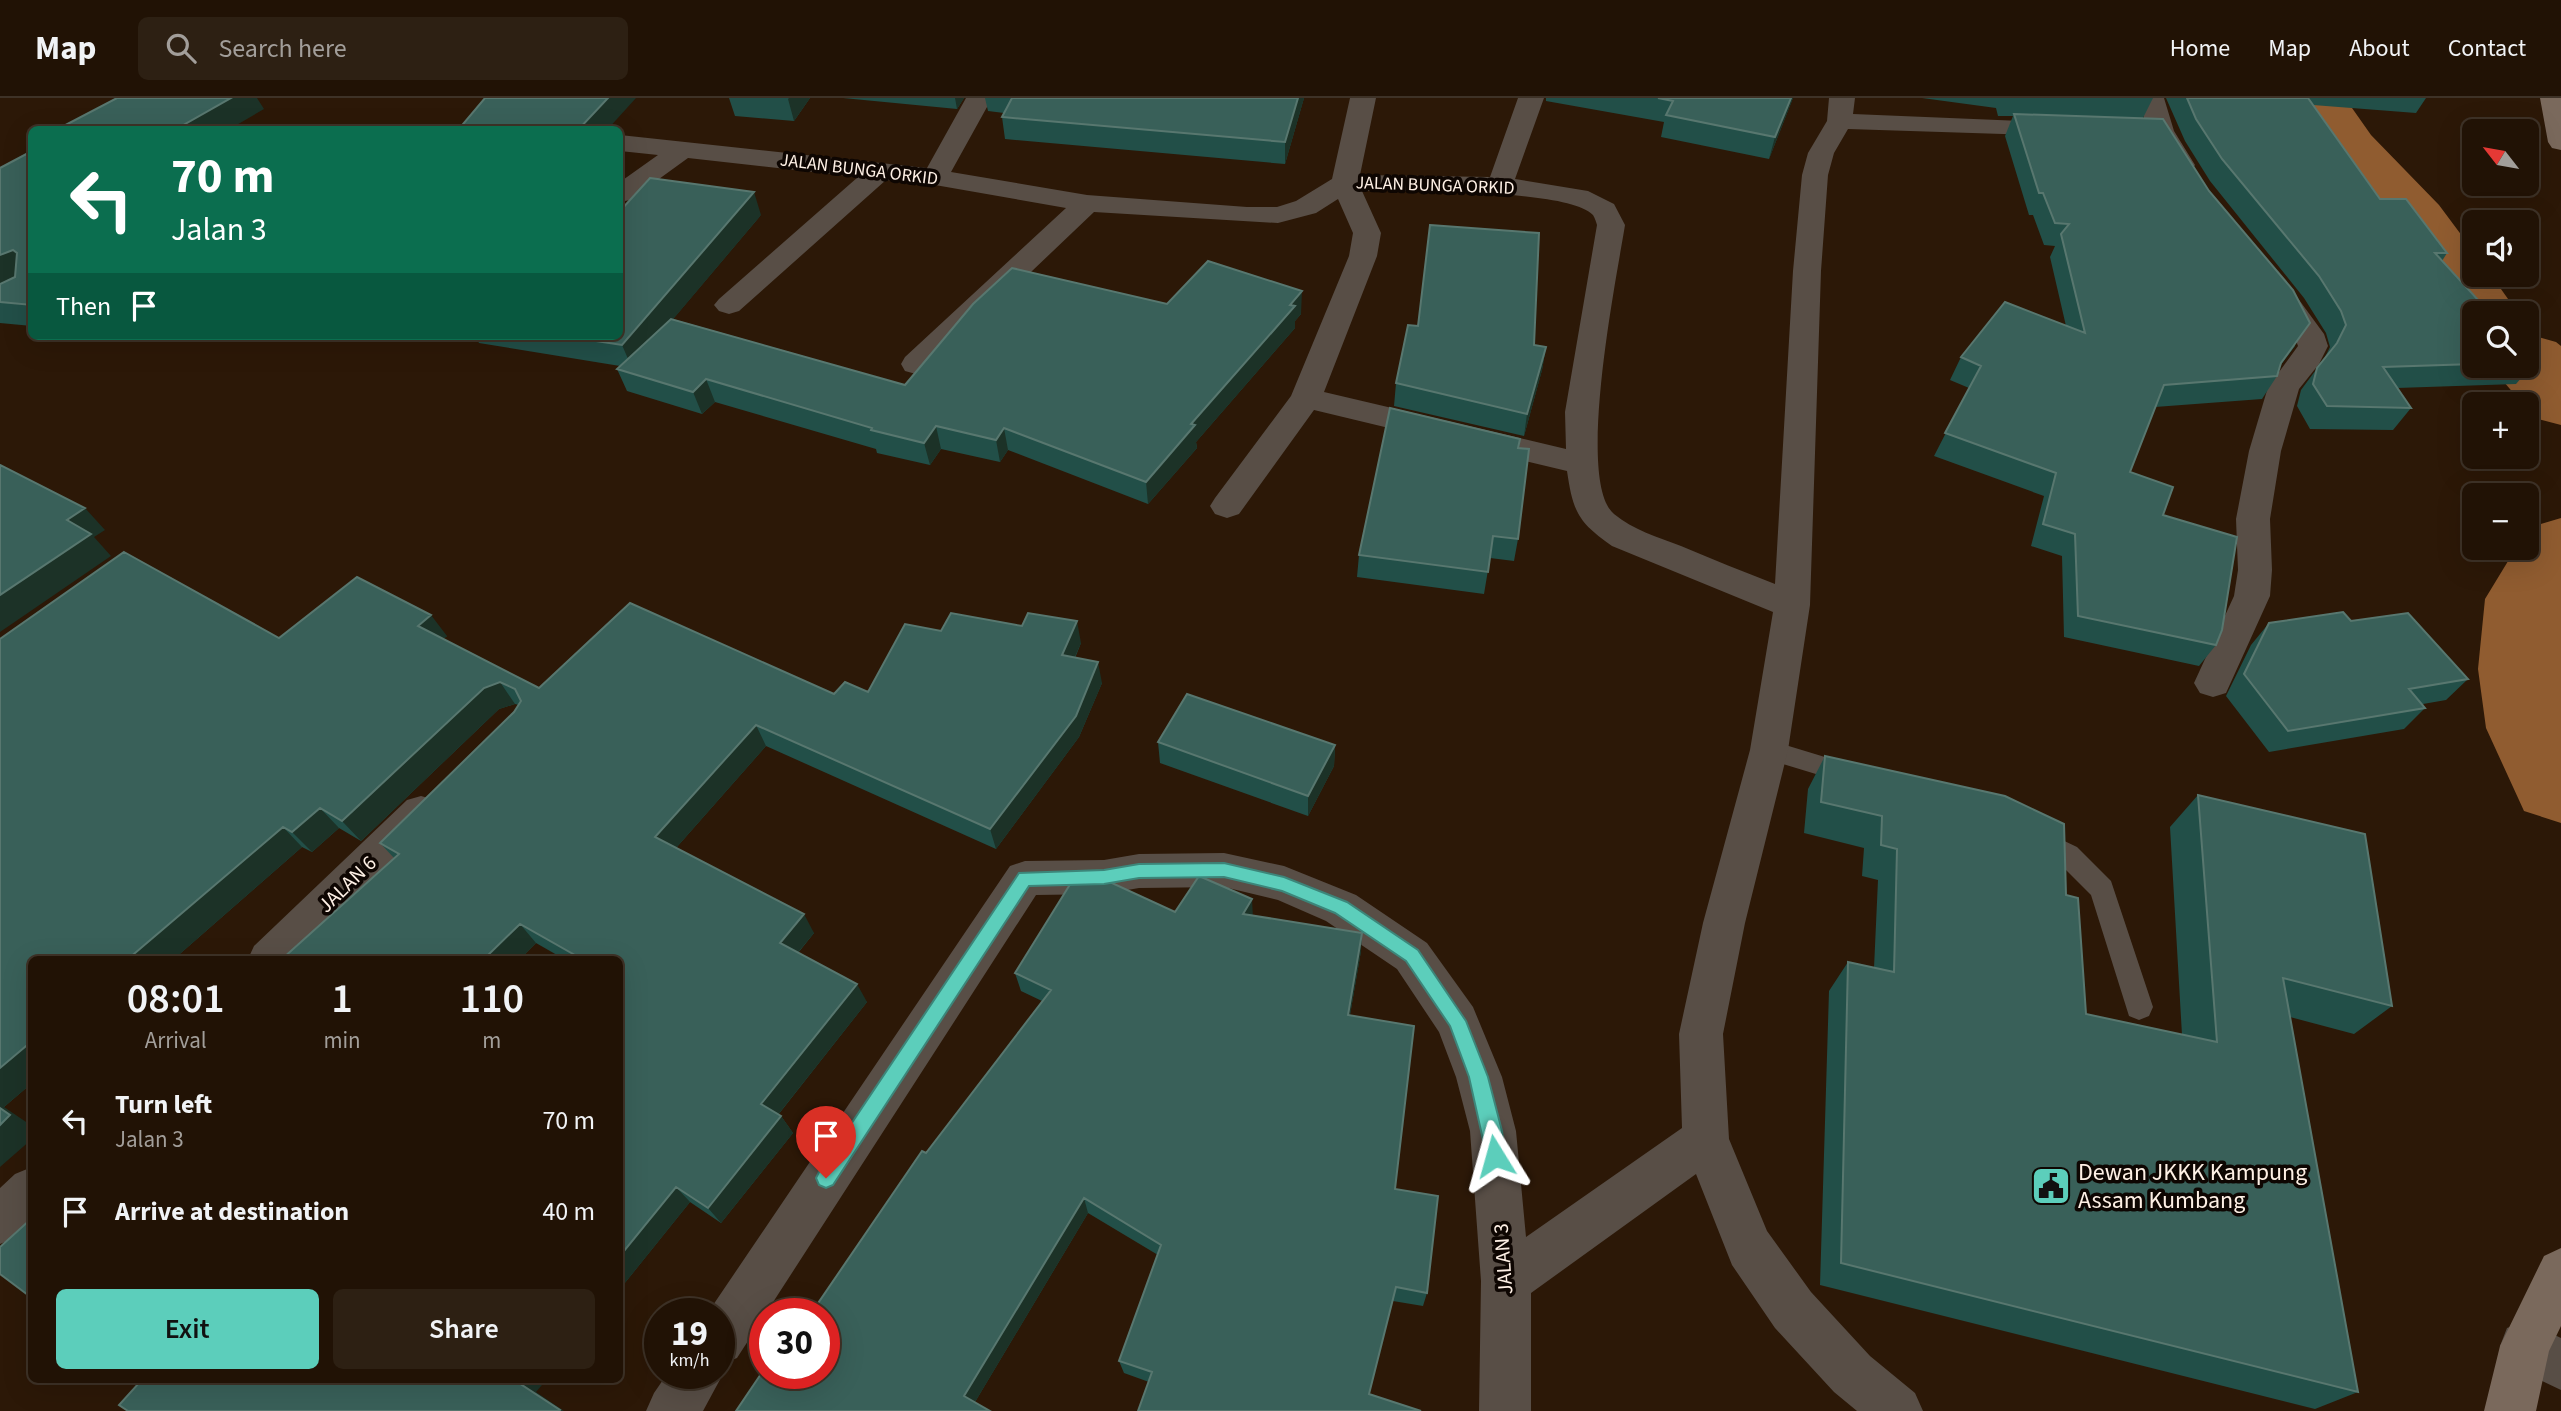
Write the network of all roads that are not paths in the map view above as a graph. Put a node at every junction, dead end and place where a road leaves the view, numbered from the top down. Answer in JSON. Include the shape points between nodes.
{"nodes":[{"id":1,"x":979,"y":98,"type":"edge"},
{"id":2,"x":1363,"y":98,"type":"edge"},
{"id":3,"x":1531,"y":98,"type":"edge"},
{"id":4,"x":2151,"y":98,"type":"edge"},
{"id":5,"x":2553,"y":98,"type":"edge"},
{"id":6,"x":1841,"y":110,"type":"edge"},
{"id":7,"x":2091,"y":129,"type":"edge"},
{"id":8,"x":2561,"y":142,"type":"edge"},
{"id":9,"x":623,"y":143,"type":"edge"},
{"id":10,"x":684,"y":149,"type":"junction"},
{"id":11,"x":880,"y":171,"type":"junction"},
{"id":12,"x":935,"y":177,"type":"junction"},
{"id":13,"x":1345,"y":183,"type":"junction"},
{"id":14,"x":2194,"y":184,"type":"edge"},
{"id":15,"x":1500,"y":185,"type":"junction"},
{"id":16,"x":623,"y":192,"type":"edge"},
{"id":17,"x":1087,"y":203,"type":"junction"},
{"id":18,"x":2258,"y":265,"type":"edge"},
{"id":19,"x":729,"y":305,"type":"dead end"},
{"id":20,"x":916,"y":364,"type":"dead end"},
{"id":21,"x":1306,"y":398,"type":"junction"},
{"id":22,"x":1582,"y":464,"type":"junction"},
{"id":23,"x":1227,"y":506,"type":"dead end"},
{"id":24,"x":1793,"y":605,"type":"junction"},
{"id":25,"x":2213,"y":682,"type":"dead end"},
{"id":26,"x":1769,"y":750,"type":"junction"},
{"id":27,"x":1871,"y":781,"type":"edge"},
{"id":28,"x":446,"y":788,"type":"edge"},
{"id":29,"x":2011,"y":826,"type":"edge"},
{"id":30,"x":272,"y":956,"type":"edge"},
{"id":31,"x":2139,"y":1007,"type":"dead end"},
{"id":32,"x":1706,"y":1139,"type":"junction"},
{"id":33,"x":28,"y":1194,"type":"edge"},
{"id":34,"x":0,"y":1220,"type":"edge"},
{"id":35,"x":2561,"y":1273,"type":"edge"},
{"id":36,"x":1506,"y":1281,"type":"junction"},
{"id":37,"x":735,"y":1316,"type":"edge"},
{"id":38,"x":2543,"y":1355,"type":"edge"},
{"id":39,"x":687,"y":1389,"type":"edge"},
{"id":40,"x":672,"y":1411,"type":"edge"},
{"id":41,"x":1505,"y":1411,"type":"edge"},
{"id":42,"x":1896,"y":1411,"type":"edge"},
{"id":43,"x":2510,"y":1411,"type":"edge"}],
"edges":[{"from":1,"to":12,"type":"street"},
{"from":2,"to":13,"type":"street"},
{"from":3,"to":15,"type":"street"},
{"from":4,"to":14,"type":"street","via":[[2147,131]]},
{"from":5,"to":8,"type":"main road"},
{"from":6,"to":7,"type":"street"},
{"from":6,"to":24,"type":"street","via":[[1815,175]]},
{"from":9,"to":10,"type":"street","name":"JALAN BUNGA ORKID"},
{"from":10,"to":11,"type":"street","name":"JALAN BUNGA ORKID"},
{"from":10,"to":16,"type":"street"},
{"from":11,"to":12,"type":"street","name":"JALAN BUNGA ORKID"},
{"from":11,"to":19,"type":"street"},
{"from":12,"to":17,"type":"street","name":"JALAN BUNGA ORKID"},
{"from":13,"to":15,"type":"street","name":"JALAN BUNGA ORKID"},
{"from":13,"to":17,"type":"street","name":"JALAN BUNGA ORKID","via":[[1306,207],[1278,215]]},
{"from":13,"to":21,"type":"street","via":[[1367,233],[1363,257]]},
{"from":15,"to":22,"type":"street","name":"JALAN BUNGA ORKID","via":[[1578,197],[1604,210],[1611,225],[1581,412]]},
{"from":17,"to":20,"type":"street"},
{"from":18,"to":25,"type":"street","via":[[2313,346],[2284,387],[2265,451],[2253,519],[2252,596]]},
{"from":21,"to":22,"type":"street"},
{"from":21,"to":23,"type":"street"},
{"from":22,"to":24,"type":"street","name":"JALAN BUNGA ORKID","via":[[1588,503],[1600,521],[1624,537]]},
{"from":24,"to":26,"type":"street"},
{"from":26,"to":27,"type":"lane"},
{"from":26,"to":32,"type":"street","via":[[1701,1034]]},
{"from":28,"to":30,"type":"street","name":"JALAN 6"},
{"from":29,"to":31,"type":"lane","via":[[2068,855],[2102,889]]},
{"from":32,"to":36,"type":"street"},
{"from":32,"to":42,"type":"street","via":[[1749,1248],[1793,1310],[1852,1374]]},
{"from":33,"to":34,"type":"street"},
{"from":35,"to":38,"type":"main road"},
{"from":36,"to":37,"type":"street","name":"JALAN 3","via":[[1493,1131],[1479,1077],[1457,1021],[1412,956],[1341,908],[1284,884],[1224,870],[1139,871],[1104,877],[1025,878]]},
{"from":36,"to":41,"type":"street","name":"JALAN 3"},
{"from":38,"to":43,"type":"main road"},
{"from":39,"to":40,"type":"street"}]}
